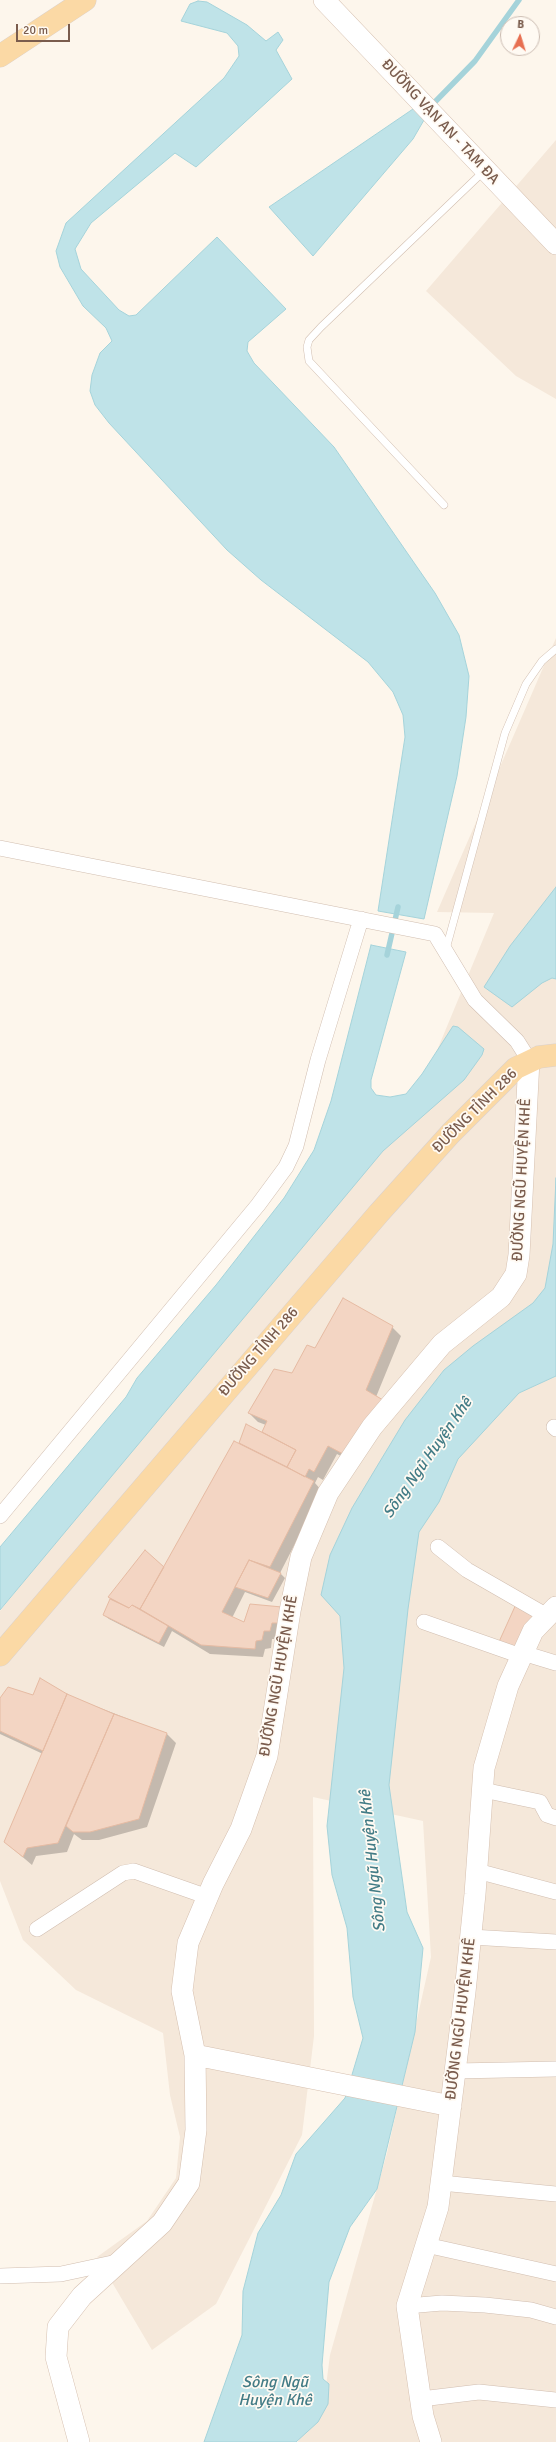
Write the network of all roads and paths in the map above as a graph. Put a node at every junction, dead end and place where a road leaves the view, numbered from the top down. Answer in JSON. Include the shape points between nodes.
{"nodes":[{"id":1,"x":85,"y":0,"type":"edge"},
{"id":2,"x":324,"y":0,"type":"edge"},
{"id":3,"x":0,"y":56,"type":"edge"},
{"id":4,"x":486,"y":170,"type":"junction"},
{"id":5,"x":556,"y":244,"type":"edge"},
{"id":6,"x":444,"y":505,"type":"dead end"},
{"id":7,"x":556,"y":649,"type":"edge"},
{"id":8,"x":0,"y":848,"type":"edge"},
{"id":9,"x":368,"y":920,"type":"junction"},
{"id":10,"x":445,"y":951,"type":"junction"},
{"id":11,"x":556,"y":1055,"type":"edge"},
{"id":12,"x":529,"y":1060,"type":"junction"},
{"id":13,"x":0,"y":1516,"type":"edge"},
{"id":14,"x":438,"y":1547,"type":"dead end"},
{"id":15,"x":552,"y":1611,"type":"edge"},
{"id":16,"x":424,"y":1622,"type":"dead end"},
{"id":17,"x":0,"y":1655,"type":"edge"},
{"id":18,"x":522,"y":1655,"type":"junction"},
{"id":19,"x":556,"y":1663,"type":"edge"},
{"id":20,"x":483,"y":1790,"type":"junction"},
{"id":21,"x":556,"y":1818,"type":"edge"},
{"id":22,"x":477,"y":1871,"type":"junction"},
{"id":23,"x":556,"y":1892,"type":"edge"},
{"id":24,"x":208,"y":1897,"type":"junction"},
{"id":25,"x":37,"y":1929,"type":"dead end"},
{"id":26,"x":471,"y":1937,"type":"junction"},
{"id":27,"x":556,"y":1942,"type":"edge"},
{"id":28,"x":195,"y":2055,"type":"junction"},
{"id":29,"x":556,"y":2069,"type":"edge"},
{"id":30,"x":456,"y":2071,"type":"junction"},
{"id":31,"x":443,"y":2104,"type":"junction"},
{"id":32,"x":441,"y":2183,"type":"junction"},
{"id":33,"x":556,"y":2194,"type":"edge"},
{"id":34,"x":426,"y":2245,"type":"junction"},
{"id":35,"x":118,"y":2262,"type":"junction"},
{"id":36,"x":556,"y":2274,"type":"edge"},
{"id":37,"x":0,"y":2276,"type":"edge"},
{"id":38,"x":407,"y":2306,"type":"junction"},
{"id":39,"x":556,"y":2317,"type":"edge"},
{"id":40,"x":421,"y":2399,"type":"junction"},
{"id":41,"x":556,"y":2400,"type":"edge"},
{"id":42,"x":79,"y":2442,"type":"edge"},
{"id":43,"x":431,"y":2442,"type":"edge"}],
"edges":[{"from":1,"to":3,"type":"main road"},
{"from":2,"to":4,"type":"street","name":"ĐƯỜNG VẠN AN - TAM ĐA"},
{"from":4,"to":5,"type":"street","name":"ĐƯỜNG VẠN AN - TAM ĐA"},
{"from":4,"to":6,"type":"lane","via":[[321,327],[309,340],[307,347],[309,360]]},
{"from":7,"to":10,"type":"lane","via":[[542,661],[526,684],[505,733]]},
{"from":8,"to":9,"type":"street"},
{"from":9,"to":10,"type":"street","via":[[435,934]]},
{"from":9,"to":13,"type":"street","via":[[318,1060],[296,1146],[286,1167],[258,1205]]},
{"from":10,"to":12,"type":"street","via":[[475,1000],[517,1041]]},
{"from":11,"to":12,"type":"main road"},
{"from":12,"to":17,"type":"main road","name":"ĐƯỜNG TỈNH 286","via":[[516,1068],[451,1133],[378,1213]]},
{"from":12,"to":24,"type":"street","name":"ĐƯỜNG NGŨ HUYỆN KHÊ","via":[[516,1274],[501,1297],[442,1344],[418,1371],[372,1428],[328,1494],[301,1557],[267,1756],[241,1829]]},
{"from":14,"to":15,"type":"street","via":[[467,1570]]},
{"from":15,"to":18,"type":"street","name":"ĐƯỜNG NGŨ HUYỆN KHÊ","via":[[533,1631]]},
{"from":16,"to":18,"type":"street"},
{"from":18,"to":19,"type":"street"},
{"from":18,"to":20,"type":"street","name":"ĐƯỜNG NGŨ HUYỆN KHÊ","via":[[508,1686],[484,1768]]},
{"from":20,"to":21,"type":"street","via":[[540,1802],[547,1814]]},
{"from":20,"to":22,"type":"street","name":"ĐƯỜNG NGŨ HUYỆN KHÊ"},
{"from":22,"to":23,"type":"street"},
{"from":22,"to":26,"type":"street","name":"ĐƯỜNG NGŨ HUYỆN KHÊ"},
{"from":24,"to":25,"type":"street","via":[[134,1871],[123,1873]]},
{"from":24,"to":28,"type":"street","name":"ĐƯỜNG NGŨ HUYỆN KHÊ","via":[[188,1943],[182,1991]]},
{"from":26,"to":27,"type":"street"},
{"from":26,"to":30,"type":"street","name":"ĐƯỜNG NGŨ HUYỆN KHÊ"},
{"from":28,"to":31,"type":"street"},
{"from":28,"to":35,"type":"street","name":"ĐƯỜNG NGŨ HUYỆN KHÊ","via":[[196,2130],[189,2183],[162,2223]]},
{"from":29,"to":30,"type":"street"},
{"from":30,"to":31,"type":"street","name":"ĐƯỜNG NGŨ HUYỆN KHÊ"},
{"from":31,"to":32,"type":"street","name":"ĐƯỜNG NGŨ HUYỆN KHÊ"},
{"from":32,"to":33,"type":"street"},
{"from":32,"to":34,"type":"street","name":"ĐƯỜNG NGŨ HUYỆN KHÊ","via":[[438,2207]]},
{"from":34,"to":36,"type":"street"},
{"from":34,"to":38,"type":"street","name":"ĐƯỜNG NGŨ HUYỆN KHÊ"},
{"from":35,"to":37,"type":"street","via":[[62,2274]]},
{"from":35,"to":42,"type":"street","name":"ĐƯỜNG NGŨ HUYỆN KHÊ","via":[[82,2296],[58,2327],[56,2357]]},
{"from":38,"to":39,"type":"street","via":[[442,2303],[485,2305],[531,2310]]},
{"from":38,"to":40,"type":"street","name":"ĐƯỜNG NGŨ HUYỆN KHÊ"},
{"from":40,"to":41,"type":"street","via":[[479,2392]]},
{"from":40,"to":43,"type":"street","name":"ĐƯỜNG NGŨ HUYỆN KHÊ"}]}
